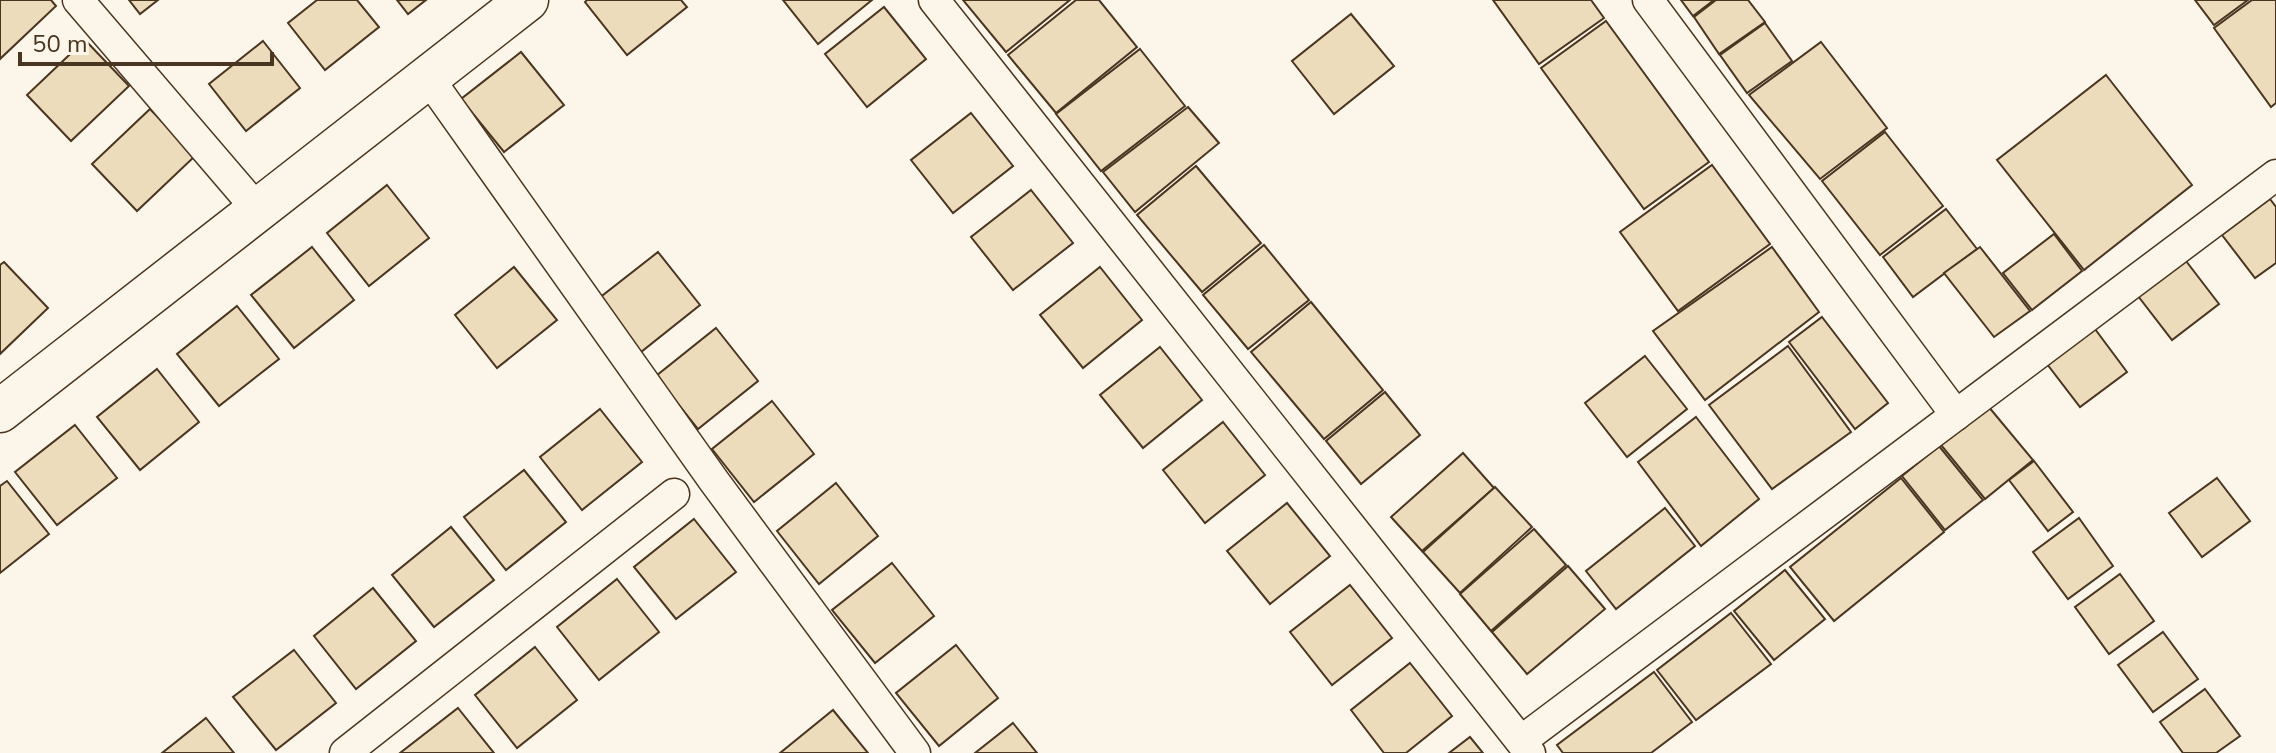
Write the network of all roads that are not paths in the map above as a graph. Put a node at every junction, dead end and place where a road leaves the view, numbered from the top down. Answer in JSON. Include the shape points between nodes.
{"nodes":[{"id":1,"x":78,"y":0,"type":"edge"},
{"id":2,"x":527,"y":0,"type":"edge"},
{"id":3,"x":934,"y":0,"type":"edge"},
{"id":4,"x":1648,"y":0,"type":"edge"},
{"id":5,"x":427,"y":76,"type":"junction"},
{"id":6,"x":2276,"y":175,"type":"edge"},
{"id":7,"x":257,"y":209,"type":"junction"},
{"id":8,"x":0,"y":411,"type":"edge"},
{"id":9,"x":1956,"y":415,"type":"junction"},
{"id":10,"x":674,"y":494,"type":"dead end"},
{"id":11,"x":1525,"y":747,"type":"edge"},
{"id":12,"x":345,"y":753,"type":"edge"},
{"id":13,"x":915,"y":753,"type":"edge"}],
"edges":[{"from":1,"to":7,"type":"street"},
{"from":2,"to":5,"type":"main road"},
{"from":3,"to":11,"type":"street"},
{"from":4,"to":9,"type":"street"},
{"from":5,"to":7,"type":"main road"},
{"from":5,"to":13,"type":"street","via":[[714,481]]},
{"from":6,"to":9,"type":"street"},
{"from":7,"to":8,"type":"main road"},
{"from":9,"to":11,"type":"street"},
{"from":10,"to":12,"type":"street"}]}
